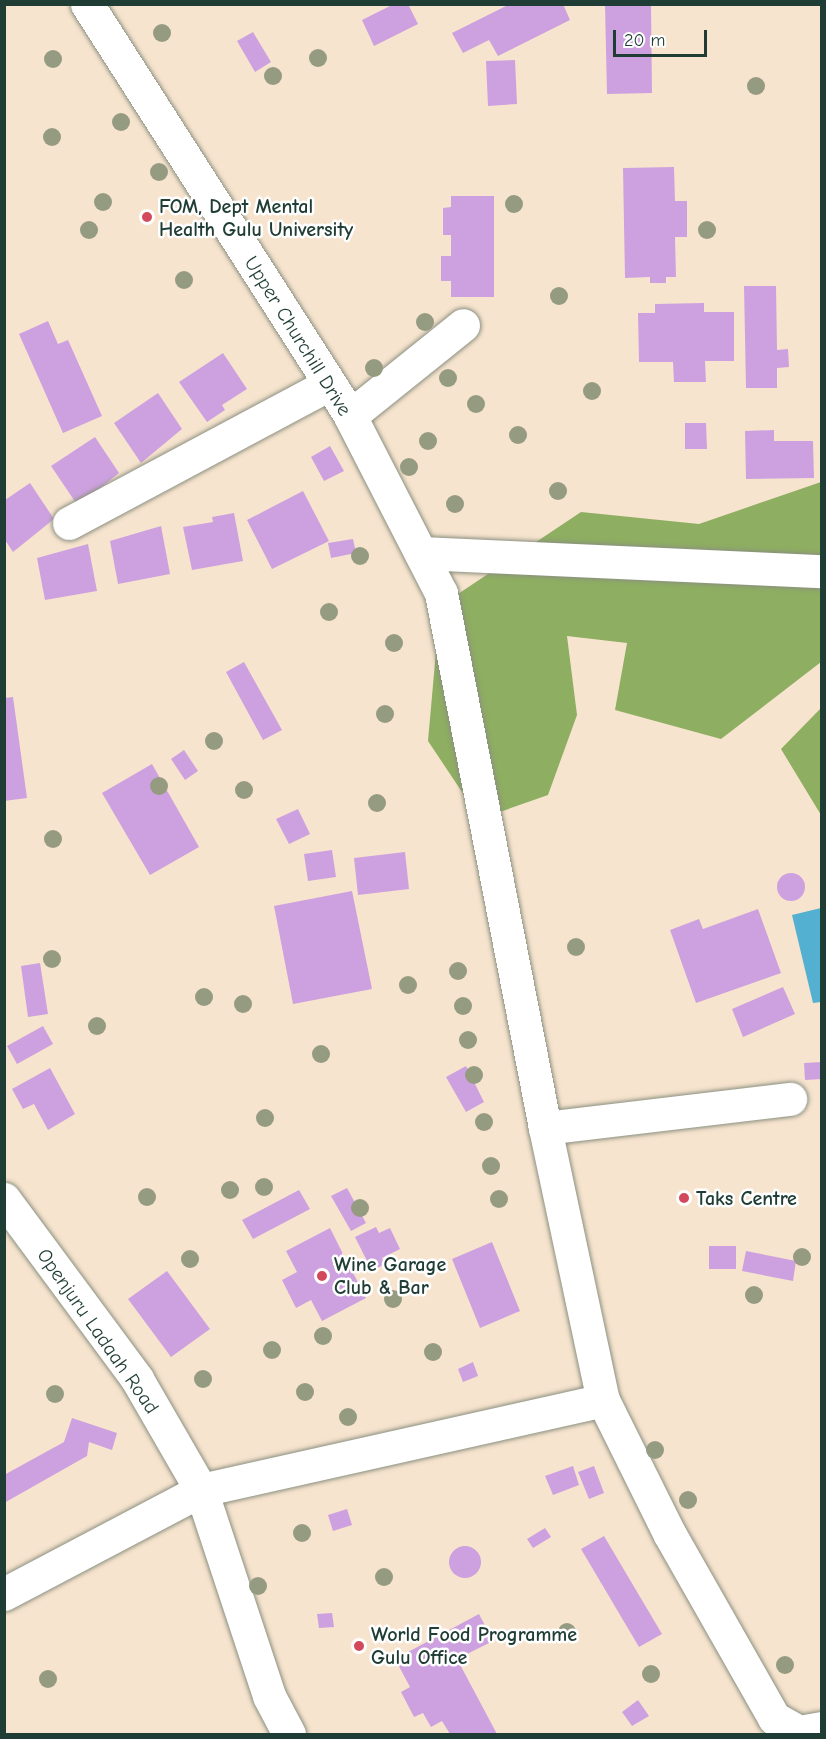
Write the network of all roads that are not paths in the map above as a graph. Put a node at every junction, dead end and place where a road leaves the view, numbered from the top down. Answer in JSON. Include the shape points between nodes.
{"nodes":[{"id":1,"x":87,"y":4,"type":"edge"},
{"id":2,"x":463,"y":325,"type":"dead end"},
{"id":3,"x":329,"y":384,"type":"junction"},
{"id":4,"x":350,"y":416,"type":"junction"},
{"id":5,"x":69,"y":523,"type":"dead end"},
{"id":6,"x":421,"y":553,"type":"junction"},
{"id":7,"x":822,"y":571,"type":"edge"},
{"id":8,"x":790,"y":1099,"type":"dead end"},
{"id":9,"x":545,"y":1128,"type":"junction"},
{"id":10,"x":4,"y":1199,"type":"edge"},
{"id":11,"x":603,"y":1400,"type":"junction"},
{"id":12,"x":201,"y":1490,"type":"junction"},
{"id":13,"x":4,"y":1594,"type":"edge"},
{"id":14,"x":822,"y":1728,"type":"edge"},
{"id":15,"x":289,"y":1734,"type":"edge"}],
"edges":[{"from":1,"to":3,"type":"street","name":"Upper Churchill Drive"},
{"from":2,"to":4,"type":"street"},
{"from":3,"to":4,"type":"street","name":"Upper Churchill Drive"},
{"from":3,"to":5,"type":"street"},
{"from":4,"to":6,"type":"street","name":"Upper Churchill Drive"},
{"from":6,"to":7,"type":"street"},
{"from":6,"to":9,"type":"street","name":"Upper Churchill Drive","via":[[441,593]]},
{"from":8,"to":9,"type":"street"},
{"from":9,"to":11,"type":"street","name":"Upper Churchill Drive"},
{"from":10,"to":12,"type":"street","name":"Openjuru Ladaah Road","via":[[137,1379]]},
{"from":11,"to":12,"type":"street"},
{"from":11,"to":14,"type":"street","name":"Upper Churchill Drive","via":[[669,1533],[774,1718],[798,1732]]},
{"from":12,"to":13,"type":"street"},
{"from":12,"to":15,"type":"street","name":"Openjuru Ladaah Road","via":[[269,1696]]}]}
